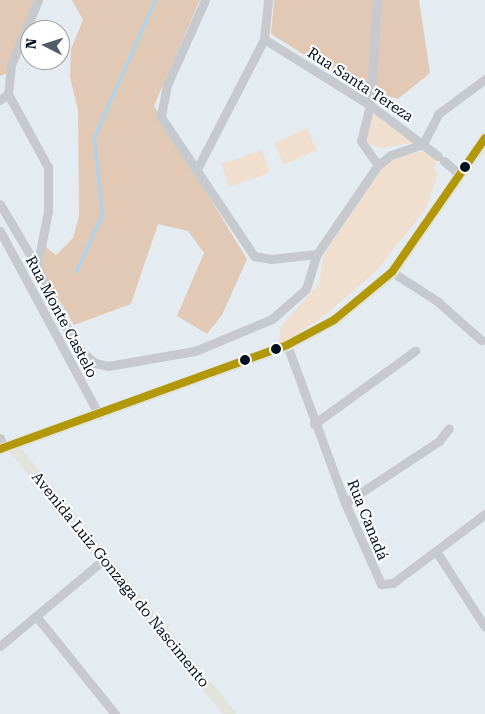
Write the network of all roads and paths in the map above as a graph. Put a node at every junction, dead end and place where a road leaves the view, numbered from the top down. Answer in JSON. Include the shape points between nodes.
{"nodes":[{"id":1,"x":38,"y":0,"type":"edge"},
{"id":2,"x":205,"y":0,"type":"edge"},
{"id":3,"x":268,"y":0,"type":"edge"},
{"id":4,"x":377,"y":0,"type":"edge"},
{"id":5,"x":264,"y":39,"type":"junction"},
{"id":6,"x":485,"y":79,"type":"edge"},
{"id":7,"x":8,"y":94,"type":"junction"},
{"id":8,"x":0,"y":100,"type":"edge"},
{"id":9,"x":370,"y":105,"type":"junction"},
{"id":10,"x":485,"y":138,"type":"edge"},
{"id":11,"x":423,"y":144,"type":"junction"},
{"id":12,"x":378,"y":165,"type":"junction"},
{"id":13,"x":196,"y":171,"type":"junction"},
{"id":14,"x":459,"y":174,"type":"junction"},
{"id":15,"x":0,"y":204,"type":"edge"},
{"id":16,"x":0,"y":232,"type":"edge"},
{"id":17,"x":317,"y":254,"type":"junction"},
{"id":18,"x":37,"y":267,"type":"junction"},
{"id":19,"x":392,"y":272,"type":"junction"},
{"id":20,"x":481,"y":340,"type":"dead end"},
{"id":21,"x":287,"y":346,"type":"junction"},
{"id":22,"x":415,"y":351,"type":"dead end"},
{"id":23,"x":99,"y":415,"type":"junction"},
{"id":24,"x":314,"y":424,"type":"junction"},
{"id":25,"x":449,"y":428,"type":"dead end"},
{"id":26,"x":4,"y":445,"type":"edge"},
{"id":27,"x":344,"y":503,"type":"junction"},
{"id":28,"x":485,"y":514,"type":"edge"},
{"id":29,"x":436,"y":551,"type":"junction"},
{"id":30,"x":102,"y":562,"type":"junction"},
{"id":31,"x":36,"y":616,"type":"junction"},
{"id":32,"x":485,"y":627,"type":"edge"},
{"id":33,"x":0,"y":646,"type":"edge"},
{"id":34,"x":115,"y":714,"type":"edge"},
{"id":35,"x":230,"y":714,"type":"edge"}],
"edges":[{"from":1,"to":7,"type":"street","via":[[11,65]]},
{"from":2,"to":13,"type":"street","via":[[160,106],[161,117]]},
{"from":3,"to":5,"type":"street"},
{"from":4,"to":9,"type":"street"},
{"from":5,"to":9,"type":"street","name":"Rua Santa Tereza"},
{"from":5,"to":13,"type":"street"},
{"from":6,"to":11,"type":"street","via":[[438,114]]},
{"from":7,"to":8,"type":"street"},
{"from":7,"to":18,"type":"street","via":[[48,167],[48,211],[37,250]]},
{"from":9,"to":11,"type":"street","name":"Rua Santa Tereza"},
{"from":9,"to":12,"type":"street","via":[[361,141]]},
{"from":10,"to":14,"type":"main road"},
{"from":11,"to":12,"type":"street","via":[[391,155]]},
{"from":11,"to":14,"type":"street","name":"Rua Santa Tereza"},
{"from":12,"to":17,"type":"street"},
{"from":13,"to":17,"type":"street","via":[[254,256],[271,259]]},
{"from":14,"to":19,"type":"main road"},
{"from":15,"to":18,"type":"street"},
{"from":16,"to":23,"type":"street","name":"Rua Monte Castelo"},
{"from":17,"to":18,"type":"street","via":[[306,289],[250,331],[176,356],[108,366],[95,363],[76,346]]},
{"from":19,"to":20,"type":"street","via":[[437,301]]},
{"from":19,"to":21,"type":"main road","via":[[334,320]]},
{"from":21,"to":23,"type":"main road"},
{"from":21,"to":24,"type":"street","name":"Rua Canadá"},
{"from":22,"to":24,"type":"street"},
{"from":23,"to":26,"type":"main road"},
{"from":24,"to":27,"type":"street","name":"Rua Canadá"},
{"from":25,"to":27,"type":"street","via":[[439,441]]},
{"from":26,"to":30,"type":"main road","name":"Avenida Luiz Gonzaga do Nascimento"},
{"from":27,"to":29,"type":"street","name":"Rua Canadá","via":[[381,584],[393,583]]},
{"from":28,"to":29,"type":"street","name":"Rua Canadá"},
{"from":29,"to":32,"type":"street"},
{"from":30,"to":31,"type":"street"},
{"from":30,"to":35,"type":"main road","name":"Avenida Luiz Gonzaga do Nascimento"},
{"from":31,"to":33,"type":"street"},
{"from":31,"to":34,"type":"street"}]}
